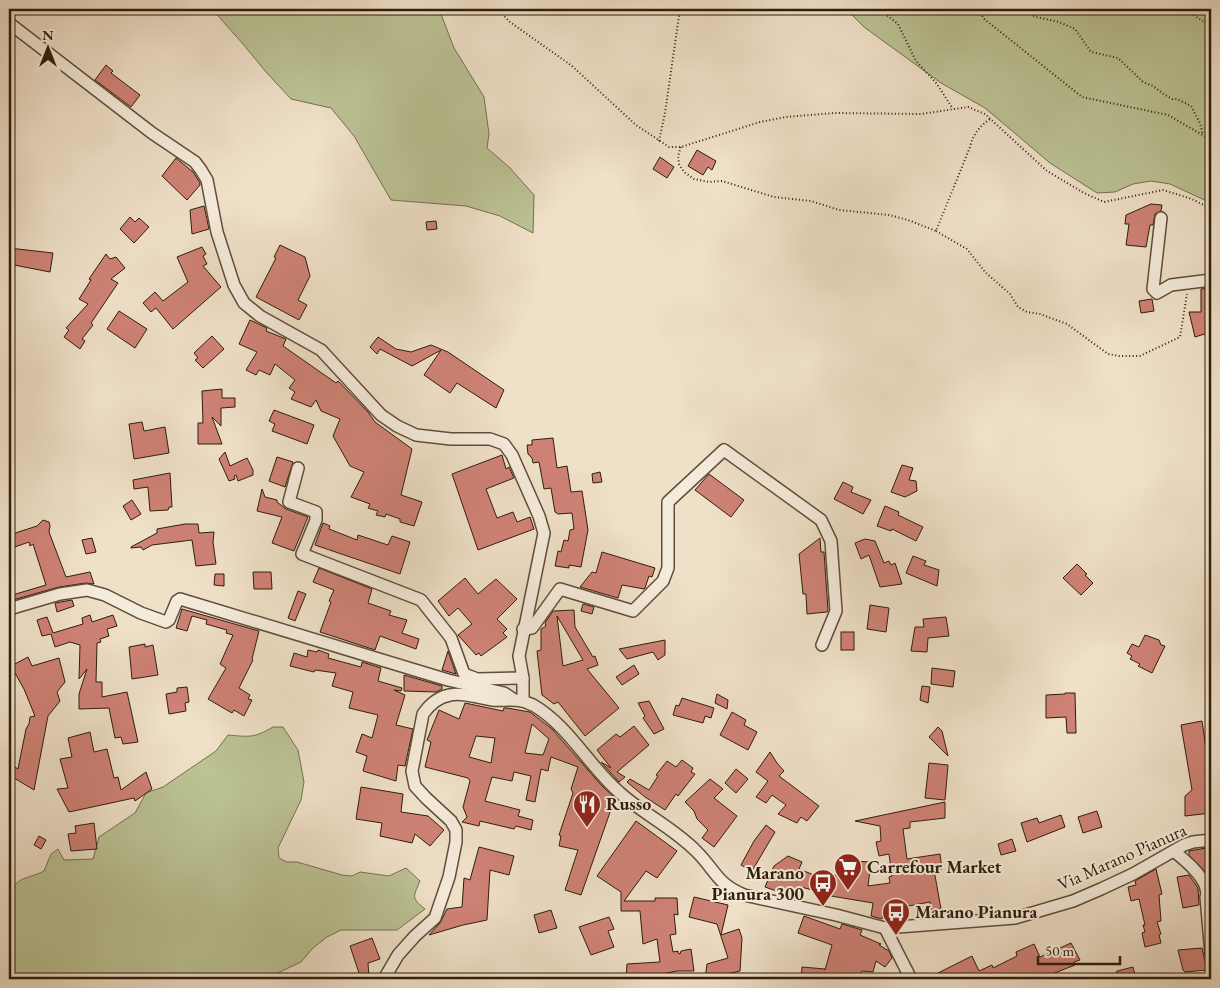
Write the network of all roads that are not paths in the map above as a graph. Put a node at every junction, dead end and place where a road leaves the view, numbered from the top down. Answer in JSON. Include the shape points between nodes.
{"nodes":[{"id":1,"x":9,"y":23,"type":"edge"},
{"id":2,"x":1160,"y":218,"type":"dead end"},
{"id":3,"x":1211,"y":280,"type":"edge"},
{"id":4,"x":298,"y":468,"type":"dead end"},
{"id":5,"x":9,"y":609,"type":"edge"},
{"id":6,"x":523,"y":630,"type":"junction"},
{"id":7,"x":822,"y":645,"type":"dead end"},
{"id":8,"x":523,"y":678,"type":"junction"},
{"id":9,"x":519,"y":701,"type":"junction"},
{"id":10,"x":1211,"y":840,"type":"edge"},
{"id":11,"x":1174,"y":851,"type":"junction"},
{"id":12,"x":1209,"y":900,"type":"edge"},
{"id":13,"x":885,"y":928,"type":"junction"},
{"id":14,"x":1211,"y":954,"type":"edge"},
{"id":15,"x":384,"y":979,"type":"edge"},
{"id":16,"x":911,"y":979,"type":"edge"}],
"edges":[{"from":1,"to":6,"type":"street","via":[[152,133],[195,162],[207,180],[217,232],[234,285],[244,303],[260,316],[321,350],[381,416],[397,426],[416,435],[490,439],[504,444],[536,507],[544,532]]},
{"from":2,"to":3,"type":"street","via":[[1153,289],[1157,293],[1171,285]]},
{"from":4,"to":8,"type":"street","via":[[289,502],[316,512],[316,520],[302,554],[421,600],[451,638],[464,674],[477,678]]},
{"from":5,"to":9,"type":"street","name":"Via Marano Pianura","via":[[60,594],[87,590],[166,622],[180,599],[448,680],[504,693]]},
{"from":6,"to":7,"type":"street","via":[[532,628],[560,589],[633,612],[664,581],[668,568],[668,502],[724,450],[821,520],[831,541],[836,611]]},
{"from":6,"to":8,"type":"street","via":[[518,656]]},
{"from":8,"to":9,"type":"street"},
{"from":9,"to":13,"type":"street","name":"Via Marano Pianura","via":[[532,705],[554,722],[619,792],[681,837],[732,890]]},
{"from":9,"to":15,"type":"street","via":[[452,694],[439,698],[423,714],[412,771],[415,786],[451,821],[456,830],[456,842],[449,877],[435,918],[398,955]]},
{"from":10,"to":11,"type":"street","name":"Via Marano Pianura","via":[[1184,844]]},
{"from":11,"to":12,"type":"street","via":[[1200,877]]},
{"from":11,"to":13,"type":"street","name":"Via Marano Pianura","via":[[1073,901],[1014,918]]},
{"from":12,"to":14,"type":"street"},
{"from":13,"to":16,"type":"street"}]}
